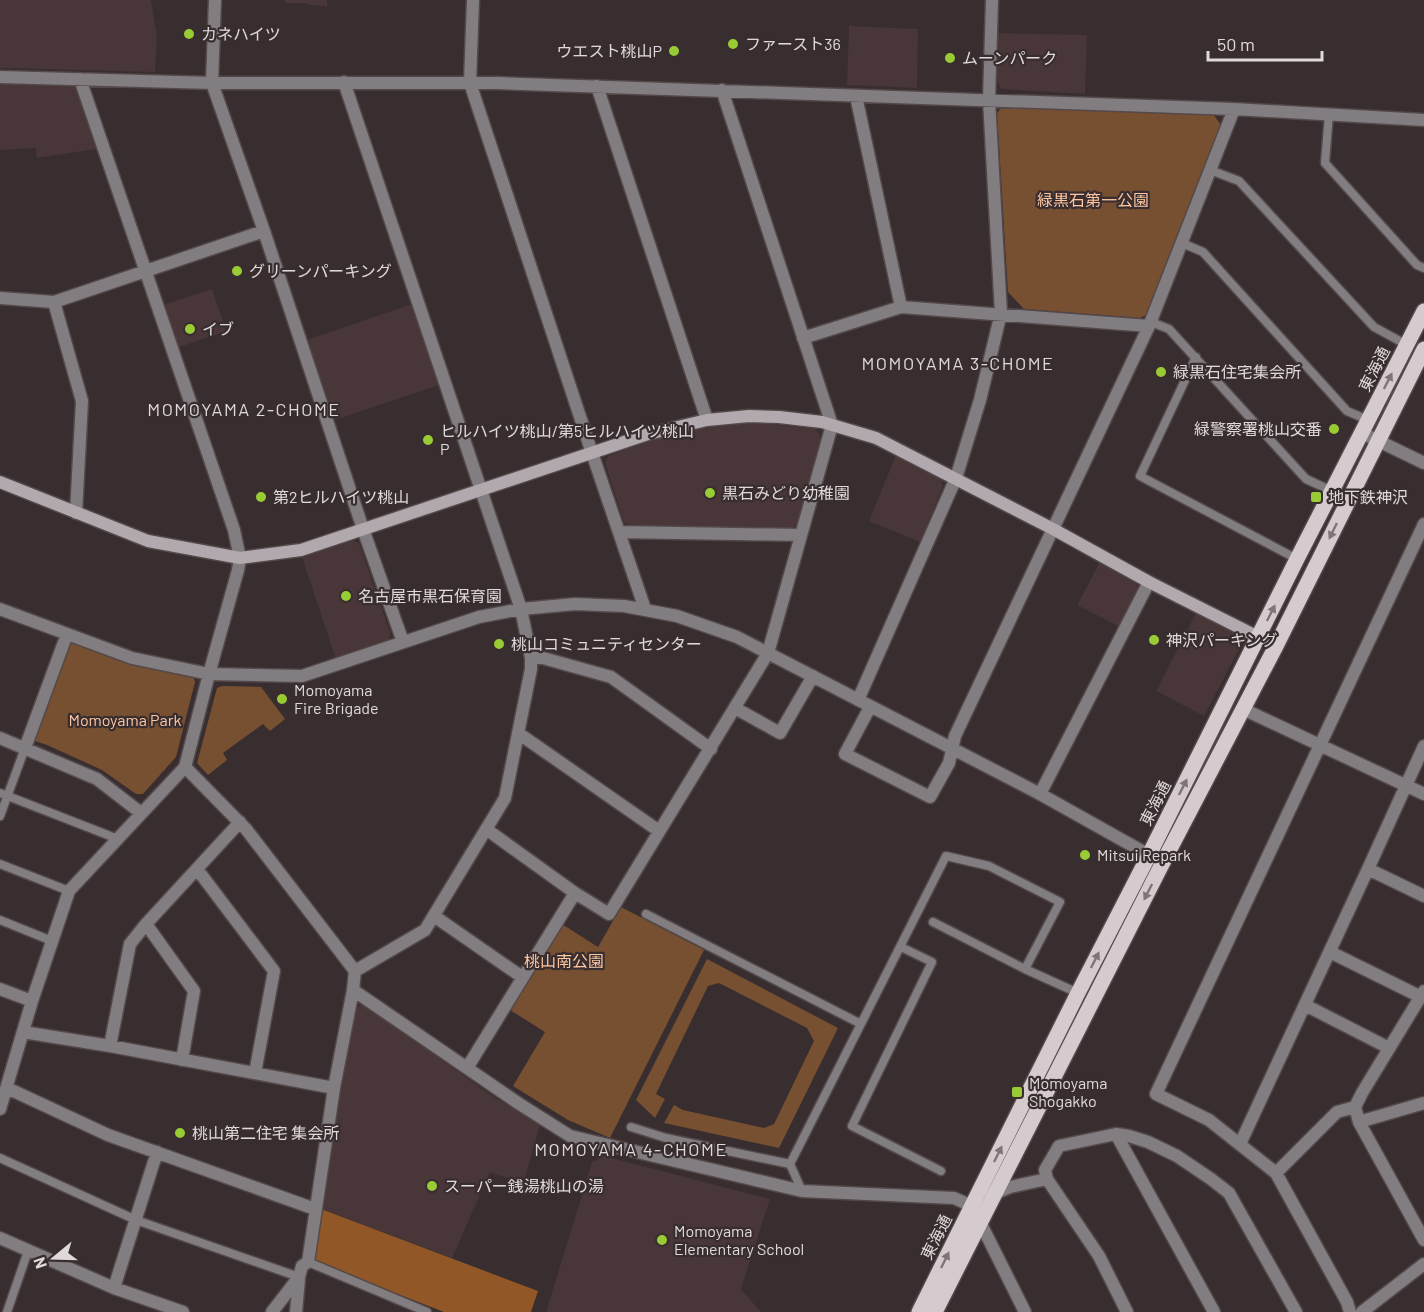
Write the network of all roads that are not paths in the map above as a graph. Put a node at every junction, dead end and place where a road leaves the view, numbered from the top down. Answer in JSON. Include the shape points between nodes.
{"nodes":[{"id":1,"x":215,"y":0,"type":"edge"},
{"id":2,"x":473,"y":0,"type":"edge"},
{"id":3,"x":992,"y":0,"type":"edge"},
{"id":4,"x":0,"y":77,"type":"edge"},
{"id":5,"x":80,"y":79,"type":"junction"},
{"id":6,"x":212,"y":82,"type":"junction"},
{"id":7,"x":344,"y":82,"type":"junction"},
{"id":8,"x":470,"y":83,"type":"junction"},
{"id":9,"x":597,"y":86,"type":"junction"},
{"id":10,"x":722,"y":90,"type":"junction"},
{"id":11,"x":856,"y":96,"type":"junction"},
{"id":12,"x":989,"y":100,"type":"junction"},
{"id":13,"x":1234,"y":109,"type":"junction"},
{"id":14,"x":1329,"y":114,"type":"junction"},
{"id":15,"x":1424,"y":120,"type":"edge"},
{"id":16,"x":1210,"y":170,"type":"junction"},
{"id":17,"x":264,"y":231,"type":"junction"},
{"id":18,"x":1182,"y":243,"type":"junction"},
{"id":19,"x":1424,"y":268,"type":"edge"},
{"id":20,"x":146,"y":271,"type":"junction"},
{"id":21,"x":0,"y":298,"type":"edge"},
{"id":22,"x":54,"y":302,"type":"junction"},
{"id":23,"x":901,"y":307,"type":"junction"},
{"id":24,"x":1424,"y":311,"type":"edge"},
{"id":25,"x":1001,"y":314,"type":"junction"},
{"id":26,"x":1150,"y":324,"type":"junction"},
{"id":27,"x":804,"y":339,"type":"junction"},
{"id":28,"x":1407,"y":345,"type":"junction"},
{"id":29,"x":1424,"y":349,"type":"edge"},
{"id":30,"x":1196,"y":357,"type":"junction"},
{"id":31,"x":707,"y":420,"type":"junction"},
{"id":32,"x":832,"y":425,"type":"junction"},
{"id":33,"x":1365,"y":427,"type":"junction"},
{"id":34,"x":1378,"y":442,"type":"junction"},
{"id":35,"x":592,"y":454,"type":"junction"},
{"id":36,"x":1424,"y":462,"type":"edge"},
{"id":37,"x":956,"y":478,"type":"junction"},
{"id":38,"x":0,"y":482,"type":"edge"},
{"id":39,"x":481,"y":491,"type":"junction"},
{"id":40,"x":1332,"y":491,"type":"junction"},
{"id":41,"x":76,"y":513,"type":"junction"},
{"id":42,"x":1424,"y":524,"type":"edge"},
{"id":43,"x":363,"y":529,"type":"junction"},
{"id":44,"x":1053,"y":529,"type":"junction"},
{"id":45,"x":619,"y":532,"type":"junction"},
{"id":46,"x":800,"y":535,"type":"junction"},
{"id":47,"x":240,"y":558,"type":"junction"},
{"id":48,"x":1297,"y":559,"type":"junction"},
{"id":49,"x":1149,"y":582,"type":"junction"},
{"id":50,"x":0,"y":609,"type":"edge"},
{"id":51,"x":520,"y":609,"type":"junction"},
{"id":52,"x":645,"y":609,"type":"junction"},
{"id":53,"x":67,"y":634,"type":"junction"},
{"id":54,"x":1259,"y":637,"type":"junction"},
{"id":55,"x":403,"y":642,"type":"junction"},
{"id":56,"x":1276,"y":646,"type":"junction"},
{"id":57,"x":768,"y":653,"type":"junction"},
{"id":58,"x":531,"y":658,"type":"junction"},
{"id":59,"x":209,"y":674,"type":"junction"},
{"id":60,"x":813,"y":676,"type":"junction"},
{"id":61,"x":858,"y":700,"type":"junction"},
{"id":62,"x":870,"y":707,"type":"junction"},
{"id":63,"x":735,"y":708,"type":"junction"},
{"id":64,"x":1243,"y":709,"type":"junction"},
{"id":65,"x":518,"y":733,"type":"junction"},
{"id":66,"x":0,"y":738,"type":"edge"},
{"id":67,"x":1321,"y":746,"type":"junction"},
{"id":68,"x":1424,"y":746,"type":"edge"},
{"id":69,"x":25,"y":748,"type":"junction"},
{"id":70,"x":711,"y":748,"type":"junction"},
{"id":71,"x":952,"y":748,"type":"junction"},
{"id":72,"x":185,"y":767,"type":"junction"},
{"id":73,"x":1405,"y":786,"type":"junction"},
{"id":74,"x":4,"y":794,"type":"edge"},
{"id":75,"x":1040,"y":794,"type":"junction"},
{"id":76,"x":1424,"y":794,"type":"edge"},
{"id":77,"x":141,"y":813,"type":"junction"},
{"id":78,"x":0,"y":816,"type":"edge"},
{"id":79,"x":240,"y":822,"type":"junction"},
{"id":80,"x":486,"y":830,"type":"junction"},
{"id":81,"x":659,"y":831,"type":"junction"},
{"id":82,"x":118,"y":839,"type":"junction"},
{"id":83,"x":1149,"y":855,"type":"junction"},
{"id":84,"x":0,"y":864,"type":"edge"},
{"id":85,"x":197,"y":869,"type":"junction"},
{"id":86,"x":1368,"y":869,"type":"junction"},
{"id":87,"x":69,"y":891,"type":"junction"},
{"id":88,"x":575,"y":893,"type":"junction"},
{"id":89,"x":1424,"y":896,"type":"edge"},
{"id":90,"x":646,"y":914,"type":"dead end"},
{"id":91,"x":434,"y":916,"type":"junction"},
{"id":92,"x":0,"y":920,"type":"edge"},
{"id":93,"x":933,"y":922,"type":"dead end"},
{"id":94,"x":146,"y":924,"type":"junction"},
{"id":95,"x":52,"y":941,"type":"junction"},
{"id":96,"x":901,"y":947,"type":"junction"},
{"id":97,"x":1330,"y":952,"type":"junction"},
{"id":98,"x":1026,"y":969,"type":"junction"},
{"id":99,"x":354,"y":971,"type":"junction"},
{"id":100,"x":522,"y":977,"type":"junction"},
{"id":101,"x":0,"y":989,"type":"edge"},
{"id":102,"x":352,"y":990,"type":"junction"},
{"id":103,"x":1078,"y":993,"type":"junction"},
{"id":104,"x":1422,"y":994,"type":"edge"},
{"id":105,"x":32,"y":1001,"type":"junction"},
{"id":106,"x":1305,"y":1005,"type":"junction"},
{"id":107,"x":861,"y":1024,"type":"junction"},
{"id":108,"x":23,"y":1032,"type":"junction"},
{"id":109,"x":110,"y":1046,"type":"junction"},
{"id":110,"x":1389,"y":1048,"type":"junction"},
{"id":111,"x":182,"y":1060,"type":"junction"},
{"id":112,"x":467,"y":1068,"type":"junction"},
{"id":113,"x":255,"y":1073,"type":"junction"},
{"id":114,"x":7,"y":1088,"type":"junction"},
{"id":115,"x":334,"y":1088,"type":"junction"},
{"id":116,"x":1424,"y":1103,"type":"edge"},
{"id":117,"x":1355,"y":1107,"type":"junction"},
{"id":118,"x":0,"y":1109,"type":"edge"},
{"id":119,"x":1359,"y":1122,"type":"junction"},
{"id":120,"x":631,"y":1127,"type":"dead end"},
{"id":121,"x":1116,"y":1134,"type":"junction"},
{"id":122,"x":1240,"y":1144,"type":"junction"},
{"id":123,"x":157,"y":1152,"type":"junction"},
{"id":124,"x":0,"y":1158,"type":"edge"},
{"id":125,"x":790,"y":1164,"type":"junction"},
{"id":126,"x":941,"y":1171,"type":"dead end"},
{"id":127,"x":1276,"y":1173,"type":"junction"},
{"id":128,"x":1047,"y":1179,"type":"junction"},
{"id":129,"x":802,"y":1191,"type":"junction"},
{"id":130,"x":994,"y":1193,"type":"junction"},
{"id":131,"x":972,"y":1206,"type":"junction"},
{"id":132,"x":315,"y":1209,"type":"junction"},
{"id":133,"x":136,"y":1220,"type":"junction"},
{"id":134,"x":980,"y":1221,"type":"junction"},
{"id":135,"x":0,"y":1238,"type":"edge"},
{"id":136,"x":1424,"y":1240,"type":"edge"},
{"id":137,"x":28,"y":1251,"type":"junction"},
{"id":138,"x":308,"y":1262,"type":"junction"},
{"id":139,"x":1424,"y":1264,"type":"edge"},
{"id":140,"x":299,"y":1277,"type":"junction"},
{"id":141,"x":114,"y":1288,"type":"junction"},
{"id":142,"x":7,"y":1312,"type":"edge"},
{"id":143,"x":183,"y":1312,"type":"edge"},
{"id":144,"x":272,"y":1312,"type":"edge"},
{"id":145,"x":296,"y":1312,"type":"edge"},
{"id":146,"x":427,"y":1312,"type":"edge"},
{"id":147,"x":919,"y":1312,"type":"edge"},
{"id":148,"x":934,"y":1312,"type":"edge"},
{"id":149,"x":1025,"y":1312,"type":"edge"},
{"id":150,"x":1127,"y":1312,"type":"edge"},
{"id":151,"x":1214,"y":1312,"type":"edge"},
{"id":152,"x":1296,"y":1312,"type":"edge"},
{"id":153,"x":1350,"y":1312,"type":"edge"},
{"id":154,"x":1362,"y":1312,"type":"edge"}],
"edges":[{"from":1,"to":6,"type":"street"},
{"from":2,"to":8,"type":"street"},
{"from":3,"to":12,"type":"street"},
{"from":4,"to":5,"type":"street"},
{"from":5,"to":6,"type":"street"},
{"from":5,"to":20,"type":"street"},
{"from":6,"to":7,"type":"street"},
{"from":6,"to":17,"type":"street"},
{"from":7,"to":8,"type":"street"},
{"from":7,"to":39,"type":"street"},
{"from":8,"to":9,"type":"street"},
{"from":8,"to":35,"type":"street"},
{"from":9,"to":10,"type":"street"},
{"from":9,"to":31,"type":"street"},
{"from":10,"to":11,"type":"street"},
{"from":10,"to":27,"type":"street"},
{"from":11,"to":12,"type":"street"},
{"from":11,"to":23,"type":"street"},
{"from":12,"to":13,"type":"street"},
{"from":12,"to":25,"type":"street"},
{"from":13,"to":14,"type":"street"},
{"from":13,"to":16,"type":"street"},
{"from":14,"to":15,"type":"street"},
{"from":14,"to":19,"type":"lane","via":[[1325,163],[1417,265]]},
{"from":16,"to":18,"type":"street"},
{"from":16,"to":28,"type":"lane","via":[[1239,181],[1374,327]]},
{"from":17,"to":20,"type":"street"},
{"from":17,"to":43,"type":"street"},
{"from":18,"to":26,"type":"street"},
{"from":18,"to":33,"type":"lane","via":[[1203,252]]},
{"from":20,"to":22,"type":"street"},
{"from":20,"to":47,"type":"street","via":[[234,530]]},
{"from":21,"to":22,"type":"street"},
{"from":22,"to":41,"type":"street","via":[[82,400]]},
{"from":23,"to":25,"type":"street"},
{"from":23,"to":27,"type":"street"},
{"from":24,"to":28,"type":"main road","name":"東海通"},
{"from":25,"to":26,"type":"street"},
{"from":25,"to":37,"type":"street"},
{"from":26,"to":30,"type":"lane","via":[[1169,329]]},
{"from":26,"to":44,"type":"street"},
{"from":27,"to":32,"type":"street"},
{"from":33,"to":28,"type":"main road","name":"東海通","one_way":true},
{"from":29,"to":34,"type":"main road","name":"東海通"},
{"from":30,"to":40,"type":"lane","via":[[1306,479]]},
{"from":30,"to":48,"type":"lane","via":[[1140,476]]},
{"from":31,"to":32,"type":"street","via":[[749,416]]},
{"from":31,"to":35,"type":"street","via":[[648,434]]},
{"from":32,"to":37,"type":"street","via":[[876,438]]},
{"from":32,"to":46,"type":"street"},
{"from":33,"to":34,"type":"street"},
{"from":33,"to":40,"type":"main road","name":"東海通"},
{"from":34,"to":36,"type":"street"},
{"from":34,"to":56,"type":"main road","name":"東海通","one_way":true},
{"from":35,"to":39,"type":"street"},
{"from":35,"to":45,"type":"street"},
{"from":37,"to":44,"type":"street"},
{"from":37,"to":61,"type":"street"},
{"from":38,"to":41,"type":"street"},
{"from":39,"to":43,"type":"street"},
{"from":39,"to":51,"type":"street"},
{"from":40,"to":48,"type":"main road","name":"東海通"},
{"from":41,"to":47,"type":"street","via":[[148,541]]},
{"from":42,"to":67,"type":"street"},
{"from":43,"to":47,"type":"street","via":[[300,550]]},
{"from":43,"to":55,"type":"street"},
{"from":44,"to":49,"type":"street"},
{"from":44,"to":71,"type":"street"},
{"from":45,"to":46,"type":"street"},
{"from":45,"to":52,"type":"street"},
{"from":46,"to":57,"type":"street"},
{"from":47,"to":59,"type":"street"},
{"from":54,"to":48,"type":"main road","name":"東海通","one_way":true},
{"from":49,"to":54,"type":"street"},
{"from":49,"to":75,"type":"street"},
{"from":50,"to":53,"type":"street"},
{"from":51,"to":52,"type":"street","via":[[575,604]]},
{"from":51,"to":55,"type":"street","via":[[479,617]]},
{"from":51,"to":58,"type":"street"},
{"from":52,"to":57,"type":"street","via":[[707,625]]},
{"from":53,"to":59,"type":"street","via":[[132,658]]},
{"from":53,"to":69,"type":"street"},
{"from":54,"to":56,"type":"street"},
{"from":83,"to":54,"type":"main road","name":"東海通","one_way":true},
{"from":55,"to":59,"type":"street","via":[[303,676]]},
{"from":56,"to":64,"type":"main road","name":"東海通"},
{"from":57,"to":60,"type":"street"},
{"from":57,"to":63,"type":"street"},
{"from":58,"to":65,"type":"street"},
{"from":58,"to":70,"type":"street","via":[[611,677]]},
{"from":59,"to":72,"type":"street"},
{"from":60,"to":61,"type":"street"},
{"from":60,"to":63,"type":"street","via":[[780,733]]},
{"from":61,"to":62,"type":"street"},
{"from":62,"to":71,"type":"street"},
{"from":62,"to":71,"type":"street","via":[[845,754],[930,798],[949,763]]},
{"from":63,"to":70,"type":"street"},
{"from":64,"to":67,"type":"street"},
{"from":64,"to":130,"type":"main road","name":"東海通","one_way":true},
{"from":65,"to":80,"type":"street","via":[[505,798]]},
{"from":65,"to":81,"type":"street"},
{"from":66,"to":69,"type":"street"},
{"from":67,"to":73,"type":"street"},
{"from":67,"to":122,"type":"street","via":[[1156,1094],[1209,1120]]},
{"from":68,"to":73,"type":"street"},
{"from":69,"to":74,"type":"lane"},
{"from":69,"to":77,"type":"street","via":[[97,778]]},
{"from":70,"to":81,"type":"street"},
{"from":71,"to":75,"type":"street"},
{"from":72,"to":77,"type":"street"},
{"from":72,"to":79,"type":"street"},
{"from":73,"to":76,"type":"street"},
{"from":73,"to":86,"type":"street"},
{"from":74,"to":78,"type":"lane"},
{"from":74,"to":82,"type":"lane"},
{"from":75,"to":83,"type":"street"},
{"from":77,"to":82,"type":"street"},
{"from":79,"to":85,"type":"street"},
{"from":79,"to":99,"type":"street"},
{"from":80,"to":88,"type":"street"},
{"from":80,"to":91,"type":"street"},
{"from":81,"to":88,"type":"street","via":[[609,914]]},
{"from":82,"to":87,"type":"street"},
{"from":103,"to":83,"type":"main road","name":"東海通","one_way":true},
{"from":84,"to":87,"type":"lane"},
{"from":85,"to":94,"type":"street"},
{"from":85,"to":113,"type":"street","via":[[274,972]]},
{"from":86,"to":89,"type":"street"},
{"from":86,"to":97,"type":"street"},
{"from":87,"to":95,"type":"street"},
{"from":88,"to":100,"type":"street"},
{"from":90,"to":107,"type":"lane"},
{"from":91,"to":99,"type":"street","via":[[425,930]]},
{"from":91,"to":100,"type":"street"},
{"from":92,"to":95,"type":"lane"},
{"from":93,"to":98,"type":"lane"},
{"from":94,"to":109,"type":"street","via":[[130,944]]},
{"from":94,"to":111,"type":"street","via":[[194,991]]},
{"from":95,"to":105,"type":"street"},
{"from":96,"to":98,"type":"lane","via":[[946,856],[989,866],[1060,902]]},
{"from":96,"to":107,"type":"lane"},
{"from":96,"to":126,"type":"lane","via":[[932,962],[852,1126]]},
{"from":97,"to":104,"type":"street"},
{"from":97,"to":106,"type":"street"},
{"from":98,"to":103,"type":"lane"},
{"from":99,"to":102,"type":"street"},
{"from":100,"to":112,"type":"street"},
{"from":101,"to":105,"type":"street"},
{"from":102,"to":112,"type":"street"},
{"from":102,"to":115,"type":"street"},
{"from":131,"to":103,"type":"main road","name":"東海通","one_way":true},
{"from":104,"to":110,"type":"street"},
{"from":105,"to":108,"type":"street"},
{"from":106,"to":110,"type":"street"},
{"from":106,"to":122,"type":"street"},
{"from":107,"to":125,"type":"lane"},
{"from":108,"to":109,"type":"street"},
{"from":108,"to":114,"type":"street"},
{"from":109,"to":111,"type":"street"},
{"from":110,"to":117,"type":"street"},
{"from":111,"to":113,"type":"street"},
{"from":112,"to":129,"type":"street","via":[[570,1136]]},
{"from":113,"to":115,"type":"street"},
{"from":114,"to":118,"type":"street"},
{"from":114,"to":123,"type":"street","via":[[108,1135]]},
{"from":115,"to":132,"type":"street"},
{"from":116,"to":119,"type":"street"},
{"from":117,"to":119,"type":"street"},
{"from":117,"to":127,"type":"street","via":[[1337,1112]]},
{"from":119,"to":136,"type":"street"},
{"from":120,"to":125,"type":"lane"},
{"from":121,"to":128,"type":"street","via":[[1059,1146],[1045,1170]]},
{"from":121,"to":151,"type":"street"},
{"from":121,"to":152,"type":"street","via":[[1148,1142],[1177,1156],[1229,1193]]},
{"from":122,"to":127,"type":"street"},
{"from":123,"to":132,"type":"street"},
{"from":123,"to":133,"type":"street"},
{"from":124,"to":133,"type":"lane"},
{"from":125,"to":129,"type":"lane"},
{"from":127,"to":153,"type":"street"},
{"from":128,"to":130,"type":"street"},
{"from":128,"to":150,"type":"street","via":[[1099,1256]]},
{"from":129,"to":131,"type":"street","via":[[954,1198]]},
{"from":130,"to":131,"type":"street"},
{"from":130,"to":134,"type":"main road","name":"東海通"},
{"from":131,"to":134,"type":"street"},
{"from":147,"to":131,"type":"main road","name":"東海通","one_way":true},
{"from":132,"to":138,"type":"street"},
{"from":133,"to":140,"type":"lane"},
{"from":133,"to":141,"type":"street"},
{"from":134,"to":148,"type":"main road","name":"東海通"},
{"from":134,"to":149,"type":"street"},
{"from":135,"to":137,"type":"street"},
{"from":137,"to":141,"type":"street"},
{"from":137,"to":142,"type":"lane"},
{"from":138,"to":140,"type":"street","via":[[302,1266]]},
{"from":138,"to":146,"type":"lane"},
{"from":139,"to":154,"type":"street"},
{"from":140,"to":144,"type":"street"},
{"from":140,"to":145,"type":"street"},
{"from":141,"to":143,"type":"street"}]}
